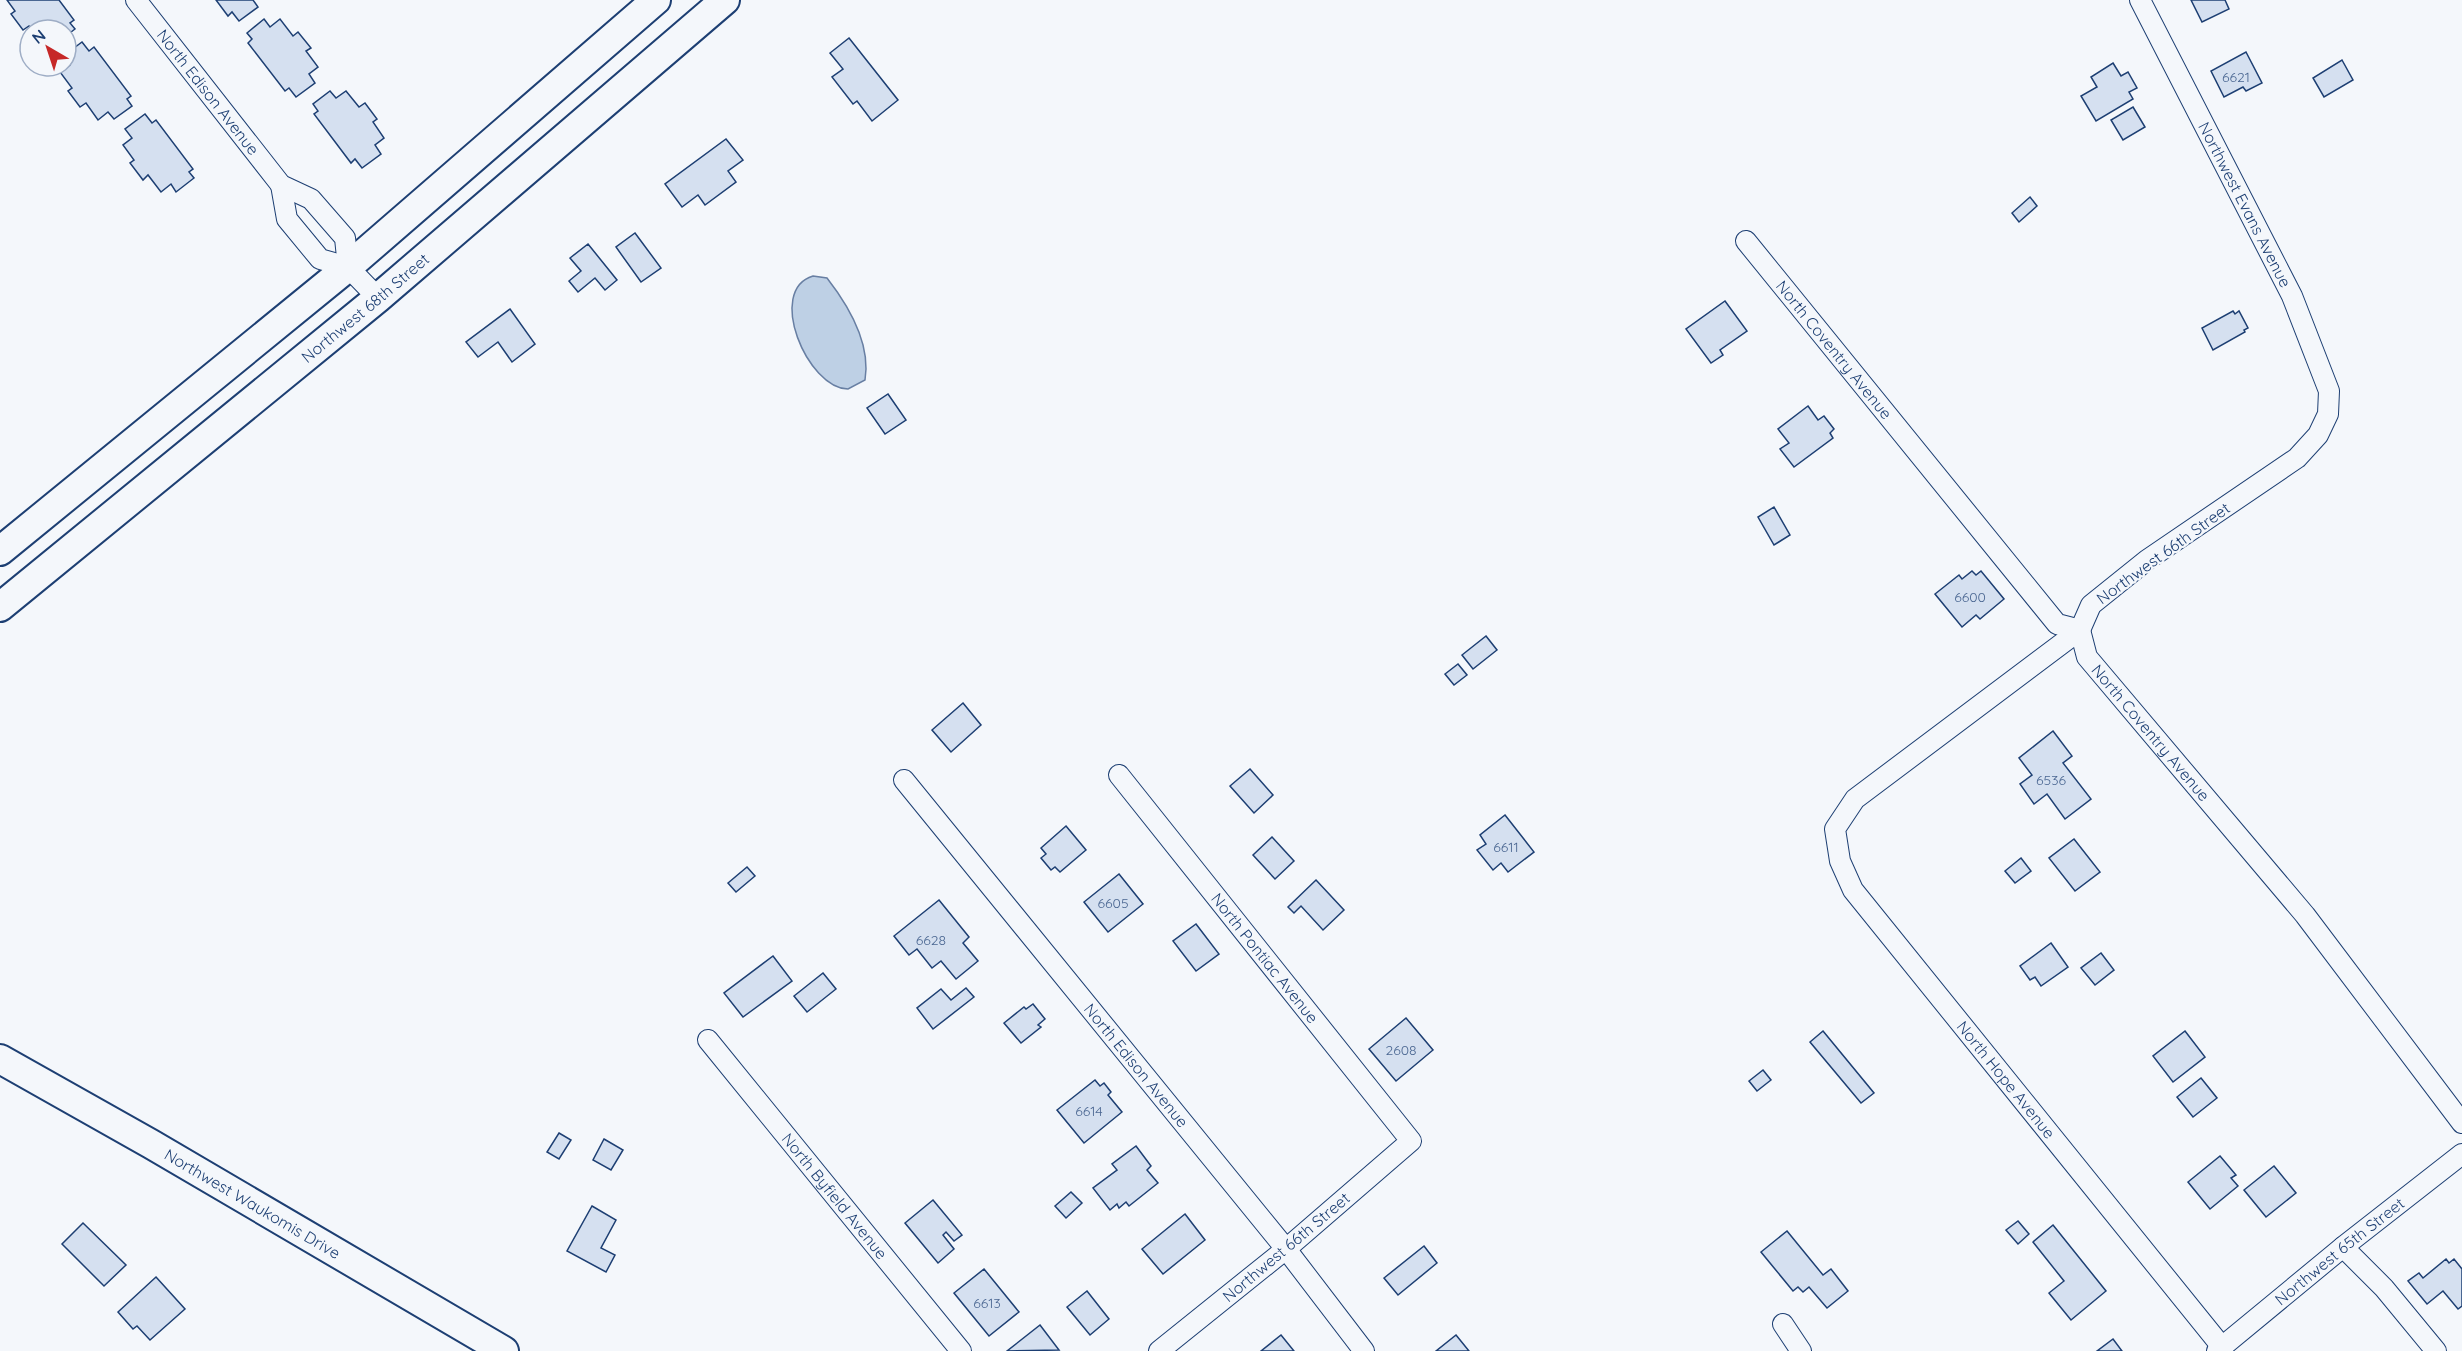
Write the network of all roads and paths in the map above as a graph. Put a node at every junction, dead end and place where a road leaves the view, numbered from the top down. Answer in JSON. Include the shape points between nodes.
{"nodes":[{"id":1,"x":136,"y":0,"type":"edge"},
{"id":2,"x":656,"y":0,"type":"edge"},
{"id":3,"x":725,"y":0,"type":"edge"},
{"id":4,"x":2140,"y":0,"type":"edge"},
{"id":5,"x":281,"y":185,"type":"junction"},
{"id":6,"x":1746,"y":241,"type":"dead end"},
{"id":7,"x":348,"y":267,"type":"junction"},
{"id":8,"x":378,"y":298,"type":"junction"},
{"id":9,"x":2328,"y":414,"type":"joint"},
{"id":10,"x":0,"y":551,"type":"edge"},
{"id":11,"x":0,"y":607,"type":"edge"},
{"id":12,"x":2080,"y":630,"type":"junction"},
{"id":13,"x":1119,"y":775,"type":"dead end"},
{"id":14,"x":904,"y":780,"type":"dead end"},
{"id":15,"x":1855,"y":799,"type":"joint"},
{"id":16,"x":708,"y":1040,"type":"dead end"},
{"id":17,"x":0,"y":1059,"type":"edge"},
{"id":18,"x":2462,"y":1123,"type":"edge"},
{"id":19,"x":1411,"y":1141,"type":"joint"},
{"id":20,"x":2462,"y":1154,"type":"edge"},
{"id":21,"x":2343,"y":1247,"type":"junction"},
{"id":22,"x":1286,"y":1249,"type":"junction"},
{"id":23,"x":1783,"y":1324,"type":"dead end"},
{"id":24,"x":2219,"y":1349,"type":"edge"},
{"id":25,"x":504,"y":1351,"type":"edge"},
{"id":26,"x":961,"y":1351,"type":"edge"},
{"id":27,"x":1159,"y":1351,"type":"edge"},
{"id":28,"x":1364,"y":1351,"type":"edge"},
{"id":29,"x":1801,"y":1351,"type":"edge"},
{"id":30,"x":2436,"y":1351,"type":"edge"}],
"edges":[{"from":1,"to":5,"type":"street","name":"North Edison Avenue"},
{"from":2,"to":7,"type":"main road"},
{"from":3,"to":8,"type":"main road","name":"Northwest 68th Street"},
{"from":4,"to":9,"type":"street","name":"Northwest Evans Avenue","via":[[2292,296],[2329,391]]},
{"from":5,"to":7,"type":"street","name":"North Edison Avenue","via":[[311,199],[345,238]]},
{"from":5,"to":7,"type":"street","name":"North Edison Avenue","via":[[287,219],[320,259]]},
{"from":6,"to":12,"type":"street","name":"North Coventry Avenue","via":[[2058,624]]},
{"from":7,"to":8,"type":"street","name":"North Edison Avenue"},
{"from":7,"to":10,"type":"main road"},
{"from":8,"to":11,"type":"main road","name":"Northwest 68th Street"},
{"from":9,"to":12,"type":"street","name":"Northwest 66th Street","via":[[2318,435],[2297,458],[2131,573],[2091,605]]},
{"from":12,"to":15,"type":"street","name":"Northwest 66th Street"},
{"from":12,"to":18,"type":"street","name":"North Coventry Avenue","via":[[2087,657],[2304,915]]},
{"from":13,"to":19,"type":"street","name":"North Pontiac Avenue"},
{"from":14,"to":22,"type":"street","name":"North Edison Avenue"},
{"from":15,"to":24,"type":"street","name":"North Hope Avenue","via":[[1835,829],[1840,861],[1853,890]]},
{"from":16,"to":26,"type":"street","name":"North Byfield Avenue"},
{"from":17,"to":25,"type":"main road","name":"Northwest Waukomis Drive"},
{"from":19,"to":22,"type":"street","name":"Northwest 66th Street"},
{"from":20,"to":21,"type":"street","name":"Northwest 65th Street"},
{"from":21,"to":24,"type":"street","name":"Northwest 65th Street"},
{"from":21,"to":30,"type":"street","via":[[2384,1288]]},
{"from":22,"to":27,"type":"street","name":"Northwest 66th Street"},
{"from":22,"to":28,"type":"street","name":"North Edison Avenue"},
{"from":23,"to":29,"type":"street"}]}
